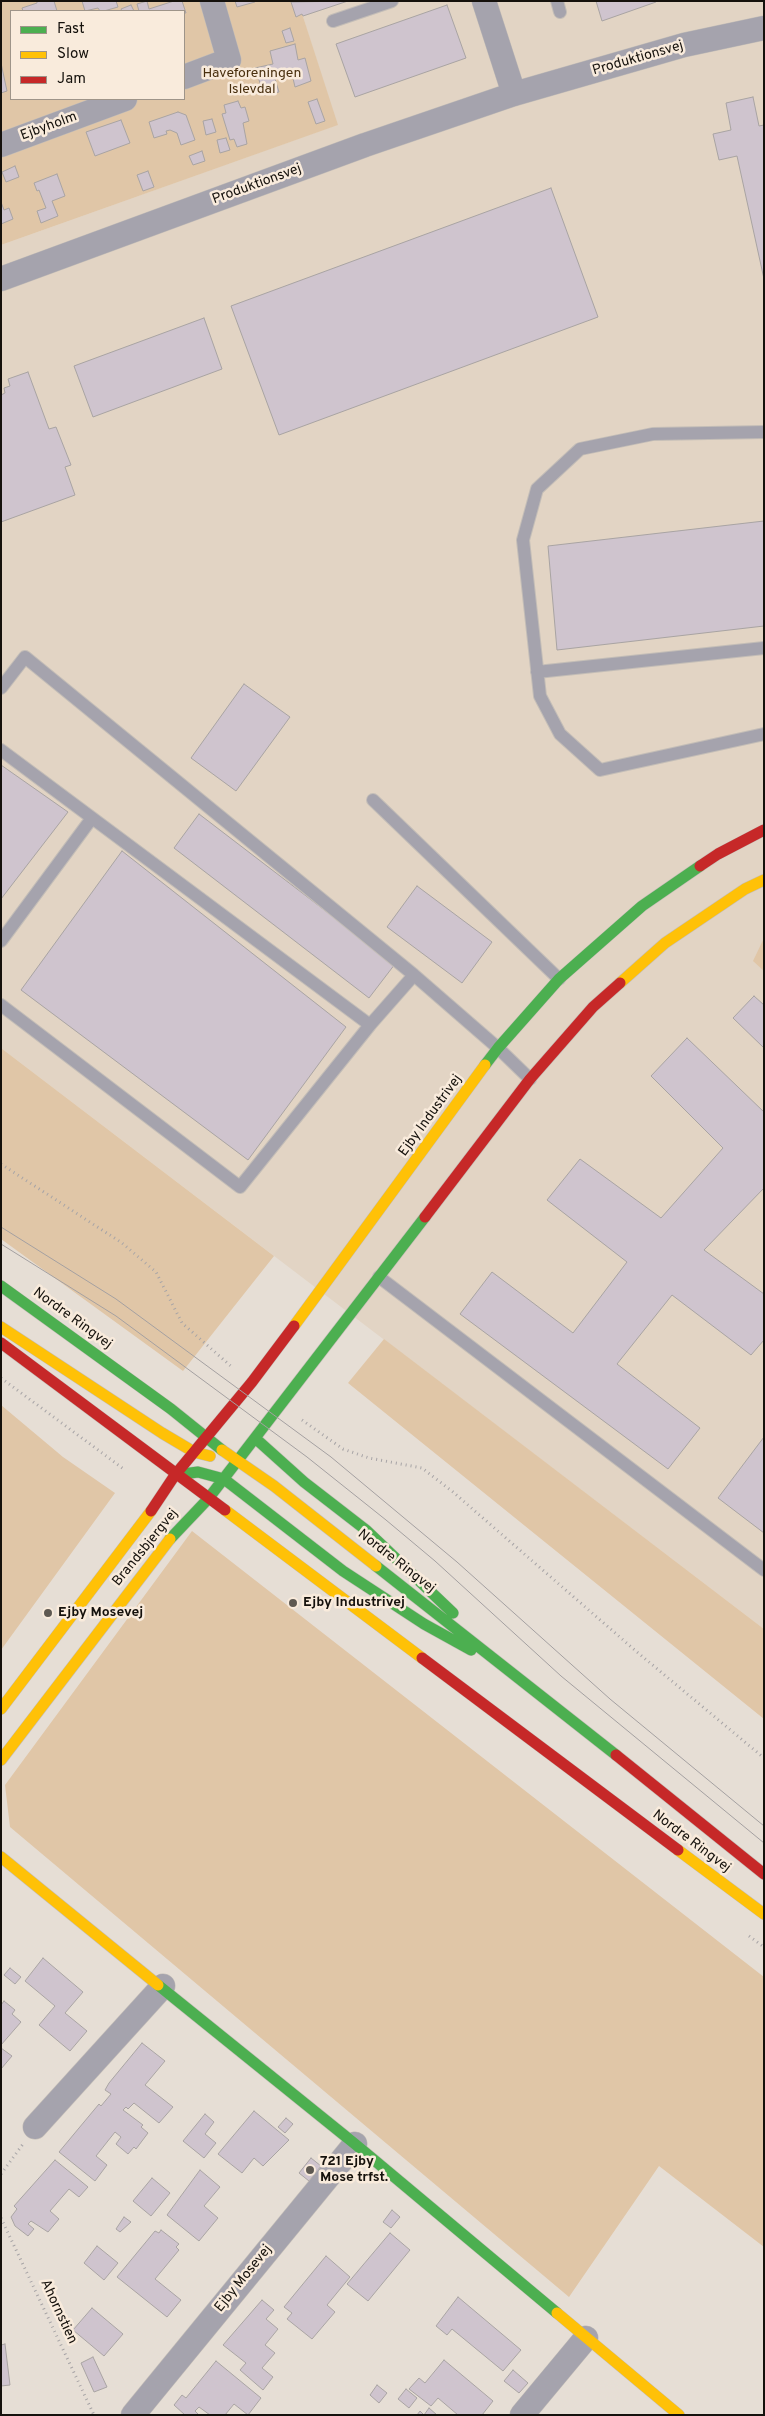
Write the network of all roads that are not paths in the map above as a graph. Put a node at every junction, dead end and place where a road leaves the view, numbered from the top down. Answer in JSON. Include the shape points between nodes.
{"nodes":[{"id":1,"x":212,"y":1,"type":"edge"},
{"id":2,"x":392,"y":1,"type":"edge"},
{"id":3,"x":484,"y":1,"type":"edge"},
{"id":4,"x":333,"y":21,"type":"dead end"},
{"id":5,"x":764,"y":28,"type":"edge"},
{"id":6,"x":185,"y":77,"type":"edge"},
{"id":7,"x":514,"y":94,"type":"junction"},
{"id":8,"x":122,"y":100,"type":"edge"},
{"id":9,"x":1,"y":145,"type":"edge"},
{"id":10,"x":1,"y":279,"type":"edge"},
{"id":11,"x":764,"y":432,"type":"edge"},
{"id":12,"x":764,"y":648,"type":"edge"},
{"id":13,"x":537,"y":672,"type":"junction"},
{"id":14,"x":1,"y":688,"type":"edge"},
{"id":15,"x":764,"y":734,"type":"edge"},
{"id":16,"x":1,"y":750,"type":"edge"},
{"id":17,"x":373,"y":800,"type":"dead end"},
{"id":18,"x":92,"y":818,"type":"junction"},
{"id":19,"x":764,"y":830,"type":"edge"},
{"id":20,"x":764,"y":880,"type":"edge"},
{"id":21,"x":1,"y":941,"type":"edge"},
{"id":22,"x":414,"y":975,"type":"junction"},
{"id":23,"x":560,"y":979,"type":"junction"},
{"id":24,"x":1,"y":1005,"type":"edge"},
{"id":25,"x":370,"y":1025,"type":"junction"},
{"id":26,"x":498,"y":1048,"type":"junction"},
{"id":27,"x":530,"y":1080,"type":"junction"},
{"id":28,"x":379,"y":1277,"type":"junction"},
{"id":29,"x":1,"y":1286,"type":"edge"},
{"id":30,"x":1,"y":1327,"type":"edge"},
{"id":31,"x":1,"y":1343,"type":"edge"},
{"id":32,"x":205,"y":1438,"type":"junction"},
{"id":33,"x":255,"y":1438,"type":"junction"},
{"id":34,"x":194,"y":1452,"type":"junction"},
{"id":35,"x":239,"y":1459,"type":"junction"},
{"id":36,"x":175,"y":1474,"type":"junction"},
{"id":37,"x":224,"y":1480,"type":"junction"},
{"id":38,"x":208,"y":1500,"type":"junction"},
{"id":39,"x":764,"y":1570,"type":"edge"},
{"id":40,"x":512,"y":1672,"type":"junction"},
{"id":41,"x":1,"y":1709,"type":"edge"},
{"id":42,"x":1,"y":1760,"type":"edge"},
{"id":43,"x":1,"y":1856,"type":"edge"},
{"id":44,"x":764,"y":1874,"type":"edge"},
{"id":45,"x":764,"y":1914,"type":"edge"},
{"id":46,"x":163,"y":1986,"type":"junction"},
{"id":47,"x":35,"y":2127,"type":"road end"},
{"id":48,"x":355,"y":2144,"type":"junction"},
{"id":49,"x":586,"y":2338,"type":"junction"},
{"id":50,"x":133,"y":2415,"type":"edge"},
{"id":51,"x":522,"y":2415,"type":"edge"},
{"id":52,"x":679,"y":2415,"type":"edge"}],
"edges":[{"from":1,"to":6,"type":"street","via":[[230,60]]},
{"from":2,"to":4,"type":"lane"},
{"from":3,"to":7,"type":"street"},
{"from":5,"to":7,"type":"street","name":"Produktionsvej","via":[[684,45]]},
{"from":7,"to":10,"type":"street","name":"Produktionsvej"},
{"from":8,"to":9,"type":"street","name":"Ejbyholm"},
{"from":11,"to":13,"type":"lane","via":[[653,434],[580,449],[538,489],[523,540]]},
{"from":12,"to":13,"type":"lane"},
{"from":13,"to":15,"type":"lane","via":[[540,696],[560,734],[600,770]]},
{"from":14,"to":22,"type":"lane","via":[[25,657]]},
{"from":16,"to":18,"type":"lane"},
{"from":17,"to":23,"type":"lane"},
{"from":18,"to":21,"type":"lane"},
{"from":18,"to":25,"type":"lane"},
{"from":19,"to":23,"type":"street","name":"Ejby Industrivej","via":[[718,854],[642,906]]},
{"from":20,"to":27,"type":"street","via":[[745,889],[665,943],[593,1007]]},
{"from":22,"to":25,"type":"lane"},
{"from":22,"to":26,"type":"lane"},
{"from":23,"to":26,"type":"street","name":"Ejby Industrivej"},
{"from":24,"to":25,"type":"lane","via":[[240,1187]]},
{"from":26,"to":27,"type":"lane"},
{"from":26,"to":32,"type":"street","name":"Ejby Industrivej","via":[[398,1188],[252,1382]]},
{"from":27,"to":28,"type":"street"},
{"from":28,"to":33,"type":"street"},
{"from":28,"to":39,"type":"lane"},
{"from":29,"to":32,"type":"street","name":"Nordre Ringvej","via":[[171,1409]]},
{"from":30,"to":34,"type":"street"},
{"from":31,"to":36,"type":"street","name":"Nordre Ringvej"},
{"from":32,"to":34,"type":"street","name":"Ejby Industrivej"},
{"from":32,"to":35,"type":"street","name":"Nordre Ringvej"},
{"from":33,"to":35,"type":"street"},
{"from":33,"to":40,"type":"street","via":[[304,1482],[366,1530]]},
{"from":34,"to":35,"type":"street","via":[[216,1458]]},
{"from":34,"to":36,"type":"street","name":"Ejby Industrivej"},
{"from":35,"to":37,"type":"street"},
{"from":35,"to":40,"type":"street","name":"Nordre Ringvej"},
{"from":36,"to":37,"type":"street","via":[[198,1472]]},
{"from":36,"to":38,"type":"street","name":"Nordre Ringvej"},
{"from":36,"to":41,"type":"street","name":"Brandsbjergvej","via":[[148,1515]]},
{"from":37,"to":38,"type":"street"},
{"from":37,"to":40,"type":"street","via":[[343,1570],[416,1619]]},
{"from":38,"to":42,"type":"street","name":"Brandsbjergvej","via":[[174,1533]]},
{"from":38,"to":45,"type":"street","name":"Nordre Ringvej"},
{"from":40,"to":44,"type":"street","name":"Nordre Ringvej"},
{"from":43,"to":46,"type":"street"},
{"from":46,"to":47,"type":"street"},
{"from":46,"to":48,"type":"street"},
{"from":48,"to":49,"type":"street"},
{"from":48,"to":50,"type":"street","name":"Ejby Mosevej"},
{"from":49,"to":51,"type":"street"},
{"from":49,"to":52,"type":"street"}]}
